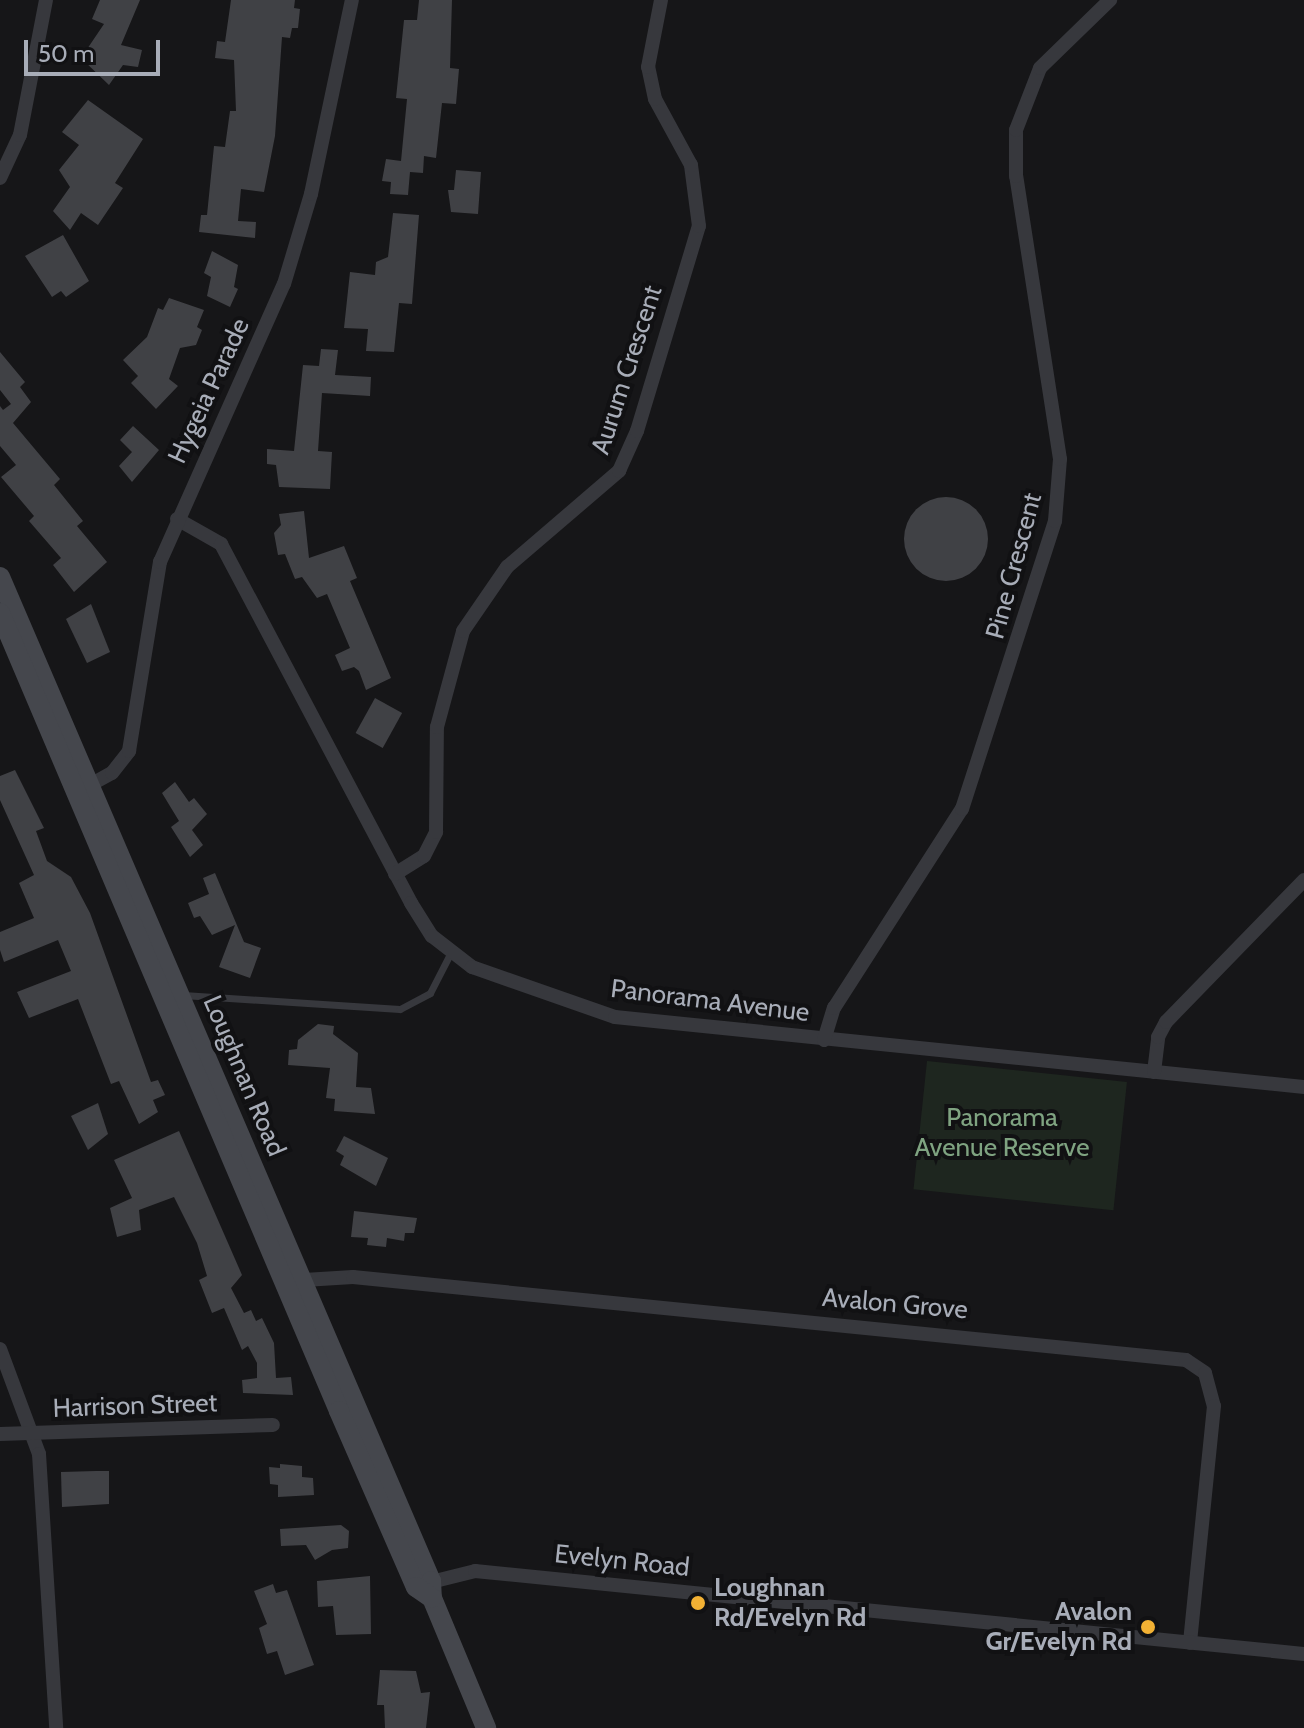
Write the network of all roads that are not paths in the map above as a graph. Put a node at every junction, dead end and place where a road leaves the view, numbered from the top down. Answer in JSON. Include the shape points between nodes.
{"nodes":[{"id":1,"x":46,"y":0,"type":"edge"},
{"id":2,"x":352,"y":0,"type":"edge"},
{"id":3,"x":661,"y":0,"type":"edge"},
{"id":4,"x":1110,"y":0,"type":"edge"},
{"id":5,"x":0,"y":178,"type":"edge"},
{"id":6,"x":177,"y":519,"type":"junction"},
{"id":7,"x":0,"y":577,"type":"edge"},
{"id":8,"x":0,"y":613,"type":"edge"},
{"id":9,"x":90,"y":785,"type":"junction"},
{"id":10,"x":395,"y":874,"type":"junction"},
{"id":11,"x":1304,"y":880,"type":"edge"},
{"id":12,"x":450,"y":954,"type":"junction"},
{"id":13,"x":181,"y":995,"type":"junction"},
{"id":14,"x":824,"y":1040,"type":"junction"},
{"id":15,"x":1154,"y":1072,"type":"junction"},
{"id":16,"x":1304,"y":1087,"type":"edge"},
{"id":17,"x":304,"y":1280,"type":"junction"},
{"id":18,"x":0,"y":1349,"type":"edge"},
{"id":19,"x":273,"y":1425,"type":"dead end"},
{"id":20,"x":33,"y":1433,"type":"junction"},
{"id":21,"x":0,"y":1434,"type":"edge"},
{"id":22,"x":426,"y":1589,"type":"junction"},
{"id":23,"x":1190,"y":1643,"type":"junction"},
{"id":24,"x":1304,"y":1654,"type":"edge"},
{"id":25,"x":56,"y":1728,"type":"edge"},
{"id":26,"x":486,"y":1728,"type":"edge"}],
"edges":[{"from":1,"to":5,"type":"street","via":[[20,135]]},
{"from":2,"to":6,"type":"street","name":"Hygeia Parade","via":[[311,194],[284,284]]},
{"from":3,"to":10,"type":"street","name":"Aurum Crescent","via":[[648,67],[655,99],[691,165],[699,226],[637,431],[619,471],[507,567],[463,631],[437,727],[432,844]]},
{"from":4,"to":14,"type":"street","name":"Pine Crescent","via":[[1040,68],[1016,130],[1016,176],[1060,459],[1055,521],[962,809],[834,1008]]},
{"from":6,"to":9,"type":"street","name":"Hygeia Parade","via":[[154,591],[129,751],[112,773]]},
{"from":6,"to":10,"type":"street","name":"Panorama Avenue","via":[[221,544]]},
{"from":7,"to":9,"type":"main road","name":"Loughnan Road"},
{"from":8,"to":22,"type":"main road","name":"Loughnan Road"},
{"from":9,"to":13,"type":"main road","name":"Loughnan Road"},
{"from":10,"to":12,"type":"street","name":"Panorama Avenue","via":[[432,936]]},
{"from":11,"to":15,"type":"street","via":[[1166,1022],[1158,1037]]},
{"from":12,"to":13,"type":"lane","via":[[430,993],[400,1009]]},
{"from":12,"to":14,"type":"street","name":"Panorama Avenue","via":[[514,984],[615,1017]]},
{"from":13,"to":17,"type":"main road","name":"Loughnan Road"},
{"from":14,"to":15,"type":"street","name":"Panorama Avenue"},
{"from":15,"to":16,"type":"street","name":"Panorama Avenue"},
{"from":17,"to":22,"type":"main road","name":"Loughnan Road"},
{"from":17,"to":23,"type":"street","name":"Avalon Grove","via":[[345,1277],[1186,1360],[1205,1373],[1214,1406]]},
{"from":18,"to":20,"type":"street"},
{"from":19,"to":20,"type":"street","name":"Harrison Street"},
{"from":20,"to":21,"type":"street","name":"Harrison Street"},
{"from":20,"to":25,"type":"street","via":[[39,1454]]},
{"from":22,"to":23,"type":"street","name":"Evelyn Road","via":[[475,1571]]},
{"from":22,"to":26,"type":"main road","name":"Loughnan Road"},
{"from":23,"to":24,"type":"street","name":"Evelyn Road"}]}
